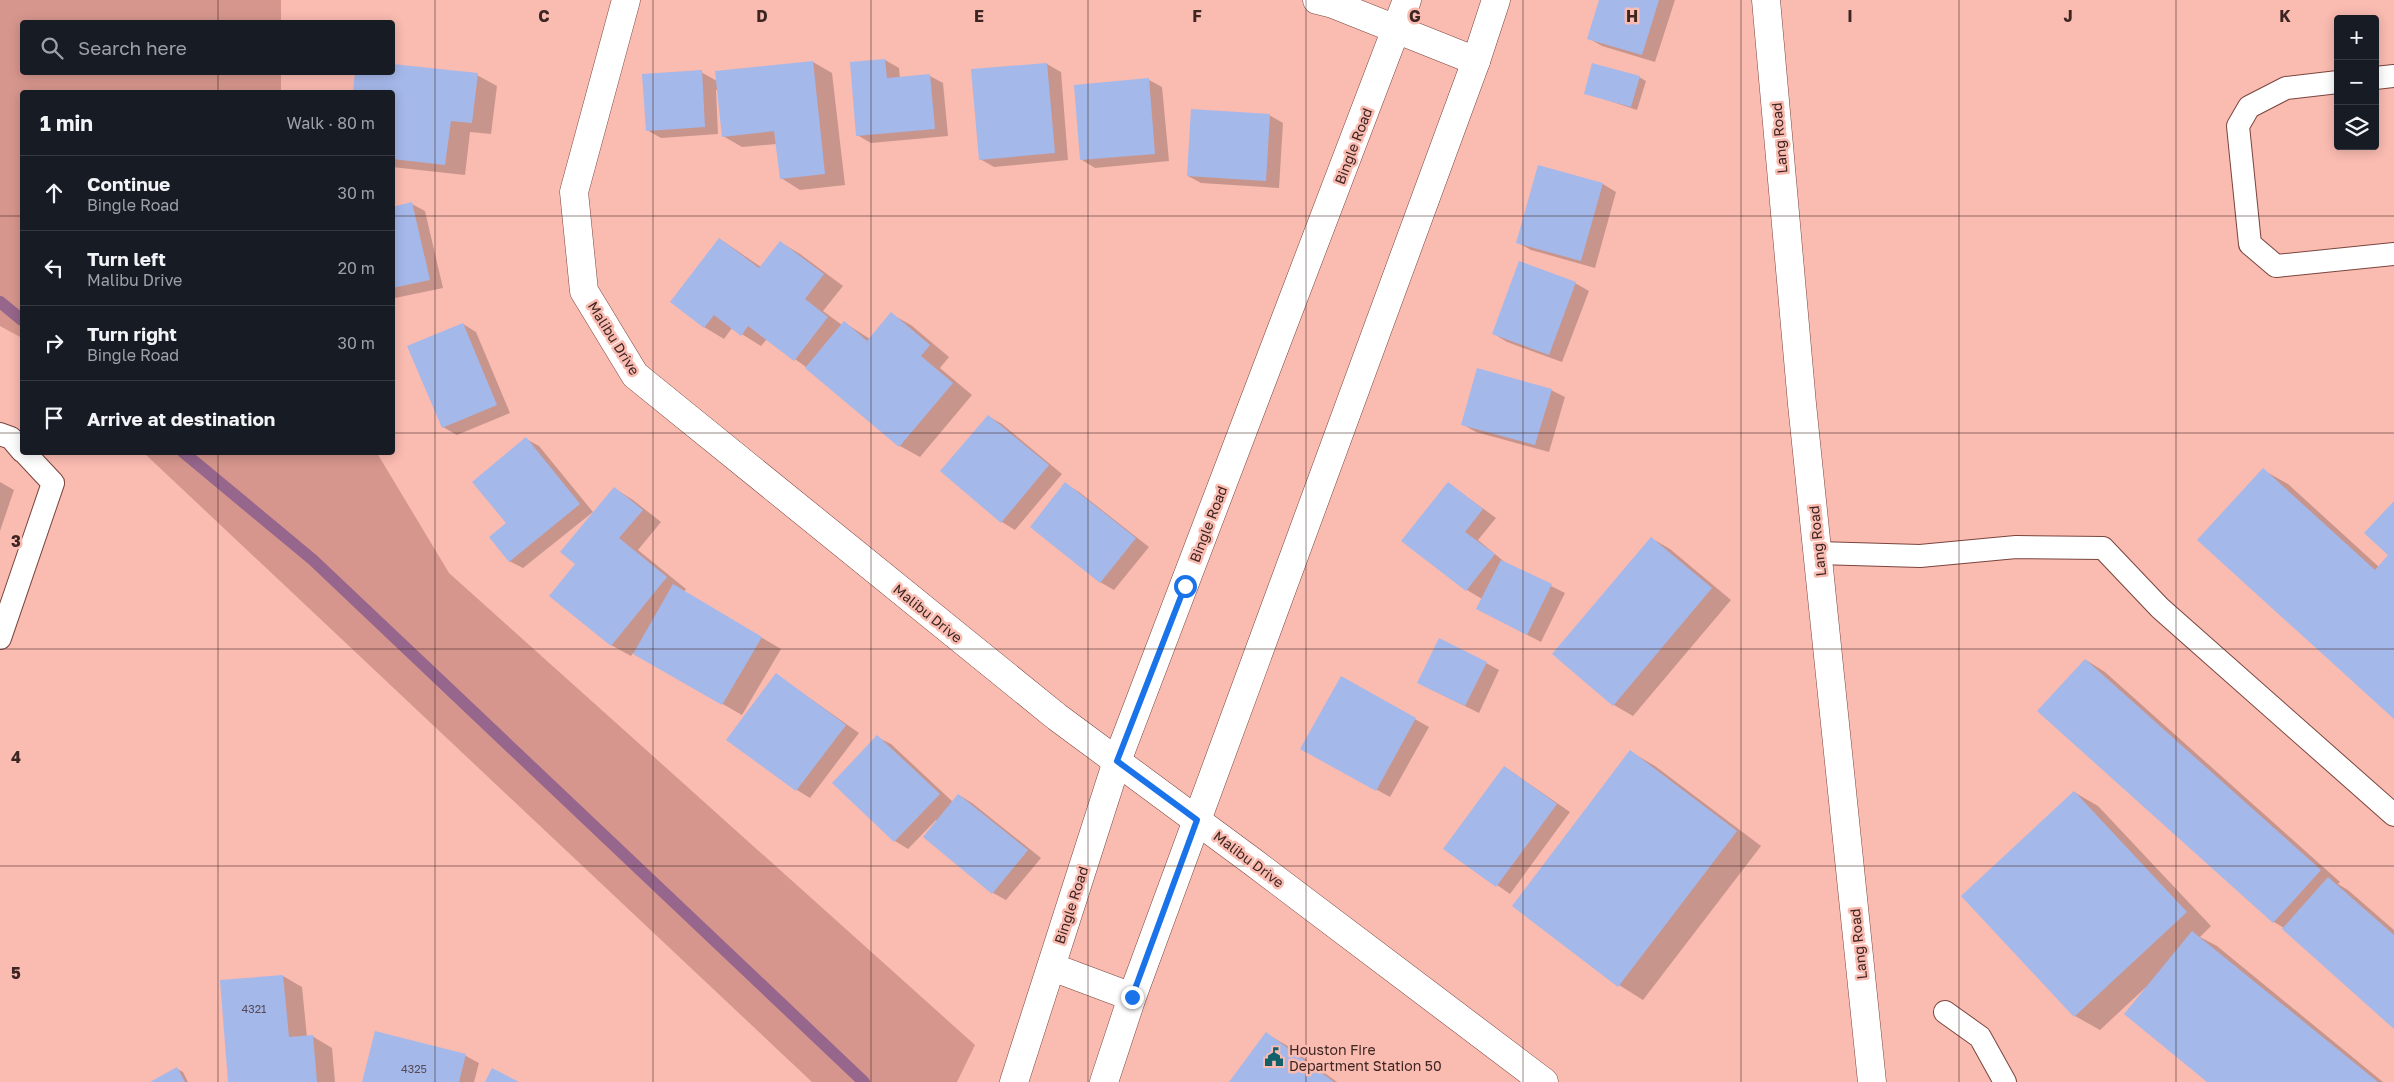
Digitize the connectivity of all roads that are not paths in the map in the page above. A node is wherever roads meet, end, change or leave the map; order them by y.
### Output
1 (626, 0) edge
2 (1317, 0) edge
3 (1407, 0) edge
4 (1496, 0) edge
5 (1766, 0) edge
6 (1397, 30) junction
7 (1476, 61) junction
8 (2394, 76) edge
9 (2379, 78) edge
10 (2334, 82) edge
11 (2394, 254) edge
12 (0, 434) edge
13 (20, 449) edge
14 (26, 455) edge
15 (1818, 554) junction
16 (0, 638) edge
17 (1117, 761) junction
18 (2394, 815) edge
19 (1197, 820) junction
20 (1052, 967) junction
21 (1132, 997) junction
22 (1945, 1012) dead end
23 (1014, 1082) edge
24 (1104, 1082) edge
25 (1544, 1082) edge
26 (1872, 1082) edge
27 (2005, 1082) edge

1 - 17 street, Malibu Drive
2 - 6 street
3 - 6 street, Bingle Road
4 - 7 street
5 - 15 street, Lang Road
6 - 7 street
6 - 17 street, Bingle Road
7 - 19 street
8 - 9 lane
10 - 11 lane
12 - 13 lane
14 - 16 lane
15 - 18 lane
15 - 26 street, Lang Road
17 - 19 street, Malibu Drive
17 - 20 street, Bingle Road
19 - 21 street
19 - 25 street, Malibu Drive
20 - 21 street
20 - 23 street, Bingle Road
21 - 24 street
22 - 27 lane

